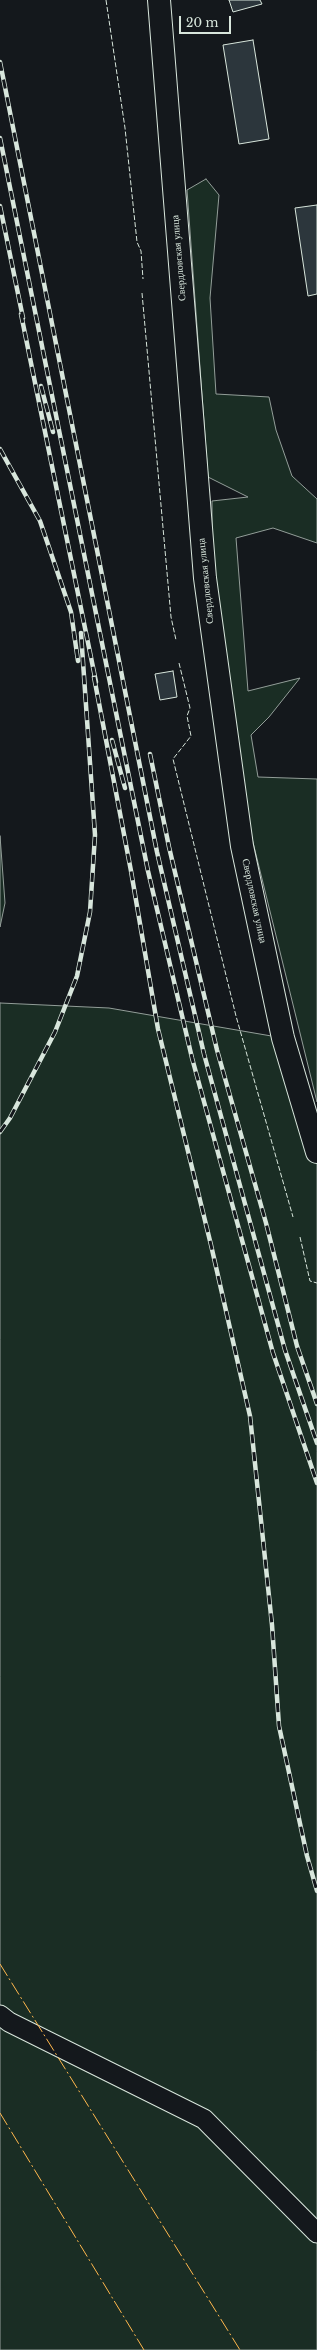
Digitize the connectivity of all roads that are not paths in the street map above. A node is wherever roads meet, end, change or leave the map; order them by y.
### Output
1 (159, 0) edge
2 (317, 1152) edge
3 (0, 2015) edge
4 (317, 2233) edge

1 - 2 main road, Свердловская улица
3 - 4 street

